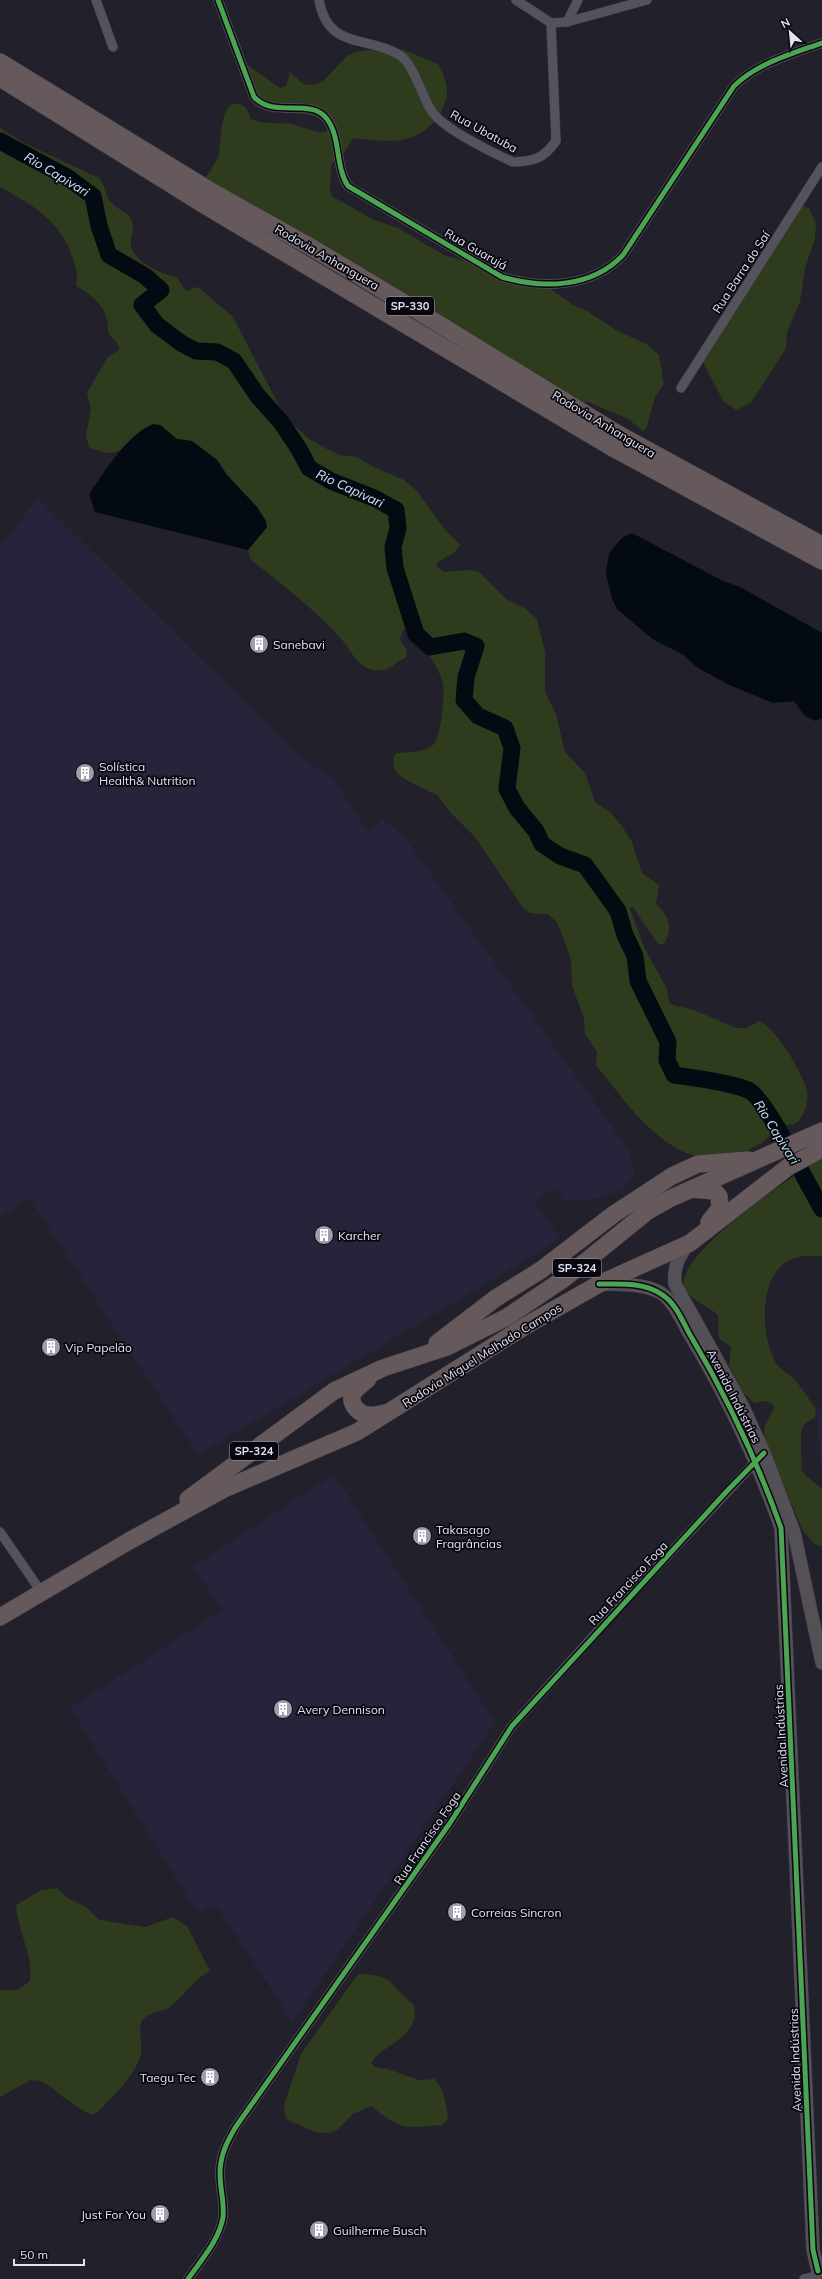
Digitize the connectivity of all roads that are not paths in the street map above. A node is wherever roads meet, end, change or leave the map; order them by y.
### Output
1 (96, 0) edge
2 (218, 0) edge
3 (320, 0) edge
4 (516, 0) edge
5 (578, 0) edge
6 (647, 0) edge
7 (567, 22) junction
8 (551, 23) junction
9 (822, 43) edge
10 (113, 47) dead end
11 (0, 62) edge
12 (0, 78) edge
13 (822, 168) edge
14 (681, 388) dead end
15 (822, 545) edge
16 (822, 561) edge
17 (820, 1141) edge
18 (760, 1158) junction
19 (689, 1189) junction
20 (690, 1243) junction
21 (599, 1284) junction
22 (418, 1358) junction
23 (382, 1368) junction
24 (388, 1412) junction
25 (760, 1457) junction
26 (0, 1532) edge
27 (129, 1541) junction
28 (42, 1593) junction
29 (26, 1602) junction
30 (0, 1609) edge
31 (0, 1617) edge
32 (822, 1663) edge
33 (815, 2274) edge
34 (188, 2279) edge

1 - 10 street
2 - 9 street, Rua Guarujá
3 - 8 street, Rua Ubatuba
4 - 8 street
5 - 7 street
6 - 7 street
7 - 8 street
11 - 15 highway, Rodovia Anhanguera / SP-330
12 - 16 highway, Rodovia Anhanguera / SP-330
13 - 14 street, Rua Barra do Saí
17 - 18 highway, Rodovia Miguel Melhado Campos / SP-324
17 - 20 highway, Rodovia Miguel Melhado Campos / SP-324
18 - 19 highway, Rodovia Miguel Melhado Campos / SP-324
18 - 22 highway
19 - 20 highway
19 - 22 highway, Rodovia Miguel Melhado Campos / SP-324
20 - 21 highway, Rodovia Miguel Melhado Campos / SP-324
20 - 25 street, Avenida Indústrias
21 - 24 highway, Rodovia Miguel Melhado Campos / SP-324
21 - 25 street, Avenida Indústrias
22 - 23 highway, Rodovia Miguel Melhado Campos / SP-324
23 - 24 highway
23 - 27 highway, Rodovia Miguel Melhado Campos / SP-324
24 - 27 highway, Rodovia Miguel Melhado Campos / SP-324
25 - 32 street, Avenida Indústrias
25 - 33 street, Avenida Indústrias
25 - 34 street, Rua Francisco Foga
26 - 28 street
27 - 28 highway, Rodovia Miguel Melhado Campos / SP-324
28 - 29 highway, Rodovia Miguel Melhado Campos / SP-324
29 - 30 highway
29 - 31 highway, Rodovia Miguel Melhado Campos / SP-324

